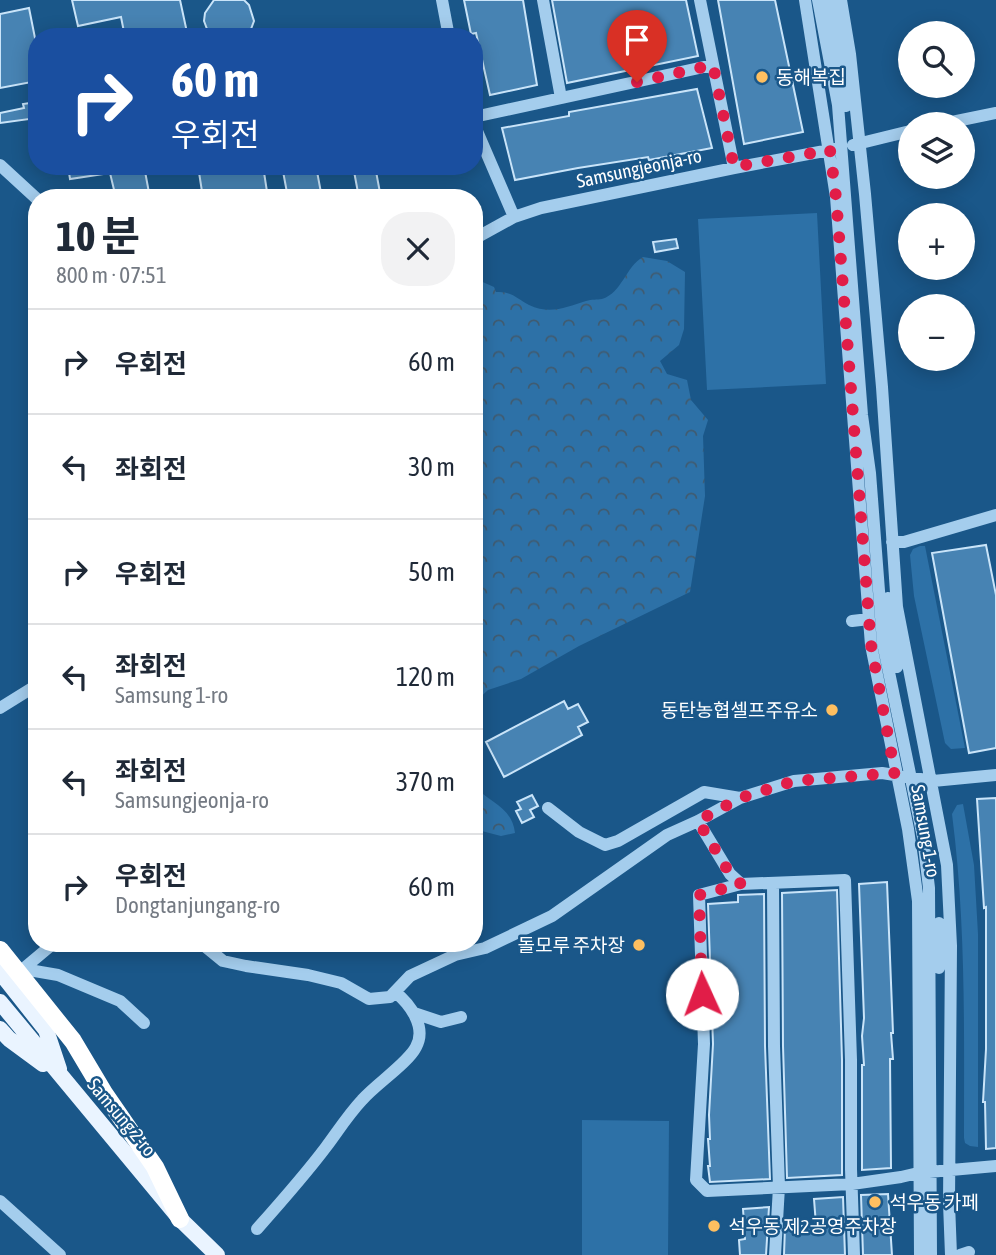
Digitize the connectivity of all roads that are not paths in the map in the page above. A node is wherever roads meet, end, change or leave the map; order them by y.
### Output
1 (442, 0) edge
2 (543, 0) edge
3 (700, 0) edge
4 (805, 0) edge
5 (818, 0) edge
6 (829, 0) edge
7 (841, 0) edge
8 (447, 28) edge
9 (713, 65) junction
10 (561, 98) junction
11 (996, 113) edge
12 (483, 115) edge
13 (975, 117) edge
14 (898, 134) edge
15 (483, 145) edge
16 (845, 147) junction
17 (0, 165) edge
18 (734, 167) junction
19 (28, 190) edge
20 (514, 217) junction
21 (483, 234) edge
22 (996, 515) edge
23 (892, 542) junction
24 (869, 619) junction
25 (852, 621) dead end
26 (28, 691) edge
27 (0, 708) edge
28 (895, 773) junction
29 (996, 775) edge
30 (915, 777) junction
31 (933, 781) junction
32 (740, 798) junction
33 (548, 808) dead end
34 (698, 821) junction
35 (773, 883) junction
36 (741, 884) junction
37 (483, 948) edge
38 (0, 950) edge
39 (43, 952) edge
40 (212, 952) edge
41 (468, 952) edge
42 (0, 972) edge
43 (395, 992) junction
44 (0, 1002) edge
45 (414, 1013) junction
46 (461, 1017) dead end
47 (145, 1023) dead end
48 (0, 1029) edge
49 (62, 1078) junction
50 (996, 1166) edge
51 (933, 1171) junction
52 (852, 1184) junction
53 (779, 1187) junction
54 (0, 1201) edge
55 (180, 1219) junction
56 (257, 1229) dead end
57 (60, 1255) edge
58 (217, 1255) edge
59 (775, 1255) edge
60 (854, 1255) edge
61 (920, 1255) edge
62 (931, 1255) edge
63 (939, 1255) edge
64 (951, 1255) edge

1 - 8 street
2 - 10 street
3 - 9 street
4 - 16 street, Samsung 1-ro
5 - 16 street
6 - 16 street
7 - 16 street, Samsung 1-ro
9 - 10 street
9 - 18 street
10 - 12 street
11 - 13 street
14 - 16 street, Samsungjeonja-ro
15 - 20 street
16 - 18 street, Samsungjeonja-ro
16 - 23 street, Samsung 1-ro
16 - 24 street, Samsung 1-ro
16 - 30 street
17 - 19 street
18 - 20 street, Samsungjeonja-ro
20 - 21 street, Samsungjeonja-ro
22 - 23 street
23 - 31 street, Samsung 1-ro
24 - 25 street
24 - 28 street, Samsung 1-ro
26 - 27 street
28 - 30 street
28 - 32 street
28 - 51 street, Samsung 1-ro
29 - 31 street
30 - 31 street
30 - 51 street
31 - 51 street, Samsung 1-ro
32 - 33 street
32 - 34 street
34 - 36 street
34 - 37 street
35 - 36 street
35 - 52 street
35 - 53 street
36 - 53 street
38 - 55 highway
39 - 47 street
40 - 43 street
41 - 43 street
42 - 49 main road
43 - 45 street
44 - 49 main road, Samsung 2-ro
45 - 46 street
45 - 56 street
48 - 49 main road
49 - 55 main road, Samsung 2-ro
50 - 51 street
51 - 52 street
51 - 61 street, Samsung 1-ro
51 - 62 street
51 - 63 street
51 - 64 street, Samsung 1-ro
52 - 53 street
52 - 60 street
53 - 59 street
54 - 57 street
55 - 58 main road, Samsung 2-ro

